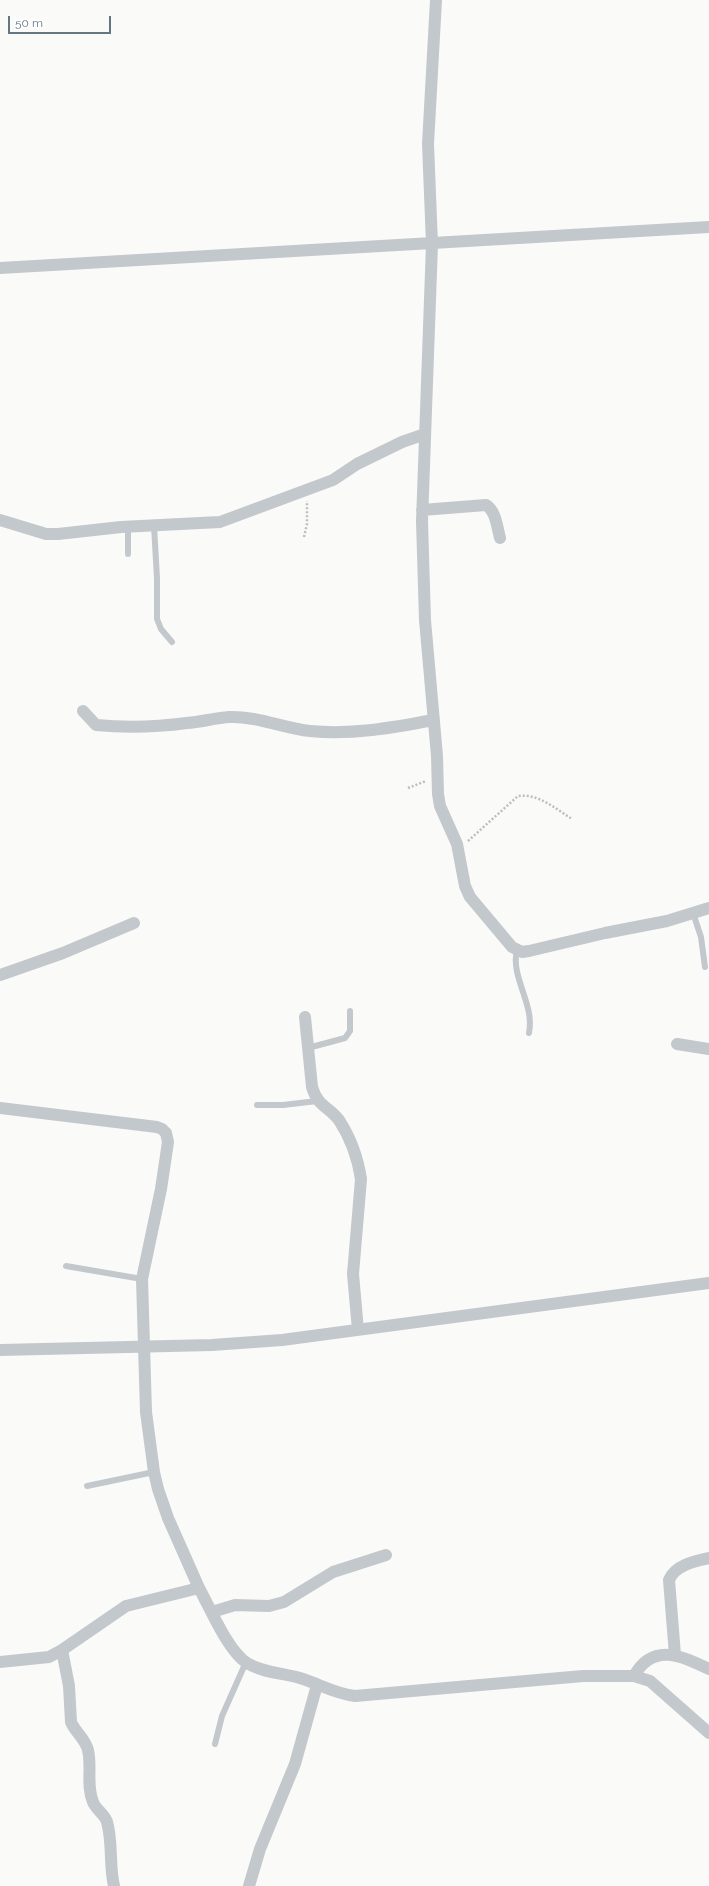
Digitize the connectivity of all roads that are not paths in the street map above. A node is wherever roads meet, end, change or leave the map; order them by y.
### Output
1 (436, 0) edge
2 (709, 227) edge
3 (432, 244) junction
4 (0, 268) edge
5 (425, 434) junction
6 (422, 510) junction
7 (0, 520) edge
8 (154, 526) junction
9 (128, 527) junction
10 (500, 538) dead end
11 (128, 554) dead end
12 (172, 642) dead end
13 (83, 711) dead end
14 (434, 720) junction
15 (709, 908) edge
16 (693, 914) junction
17 (134, 923) dead end
18 (517, 950) junction
19 (705, 968) dead end
20 (0, 975) edge
21 (350, 1011) dead end
22 (305, 1017) dead end
23 (529, 1033) dead end
24 (677, 1044) dead end
25 (308, 1048) junction
26 (709, 1049) edge
27 (317, 1101) junction
28 (257, 1105) dead end
29 (0, 1108) edge
30 (66, 1266) dead end
31 (142, 1278) junction
32 (709, 1283) edge
33 (358, 1330) junction
34 (144, 1345) junction
35 (0, 1350) edge
36 (154, 1472) junction
37 (87, 1486) dead end
38 (386, 1555) dead end
39 (709, 1558) edge
40 (198, 1588) junction
41 (212, 1612) junction
42 (62, 1650) junction
43 (675, 1655) junction
44 (0, 1662) edge
45 (246, 1662) junction
46 (709, 1670) edge
47 (634, 1676) junction
48 (317, 1685) junction
49 (709, 1733) edge
50 (215, 1744) dead end
51 (114, 1886) edge
52 (249, 1886) edge

1 - 3 street
2 - 3 street
3 - 4 street
3 - 5 street
5 - 6 street
5 - 8 street
6 - 10 street
6 - 14 street
7 - 9 street
8 - 9 street
8 - 12 lane
9 - 11 lane
13 - 14 street
14 - 18 street
15 - 16 street
16 - 18 street
16 - 19 lane
17 - 20 street
18 - 23 lane
21 - 25 lane
22 - 25 street
24 - 26 street
25 - 27 street
27 - 28 lane
27 - 33 street
29 - 31 street
30 - 31 lane
31 - 34 street
32 - 33 street
33 - 34 street
34 - 35 street
34 - 36 street
36 - 37 lane
36 - 40 street
38 - 41 street
39 - 43 street
40 - 41 street
40 - 42 street
41 - 45 street
42 - 44 street
42 - 51 street
43 - 46 street
43 - 47 street
45 - 48 street
45 - 50 lane
47 - 48 street
47 - 49 street
48 - 52 street

